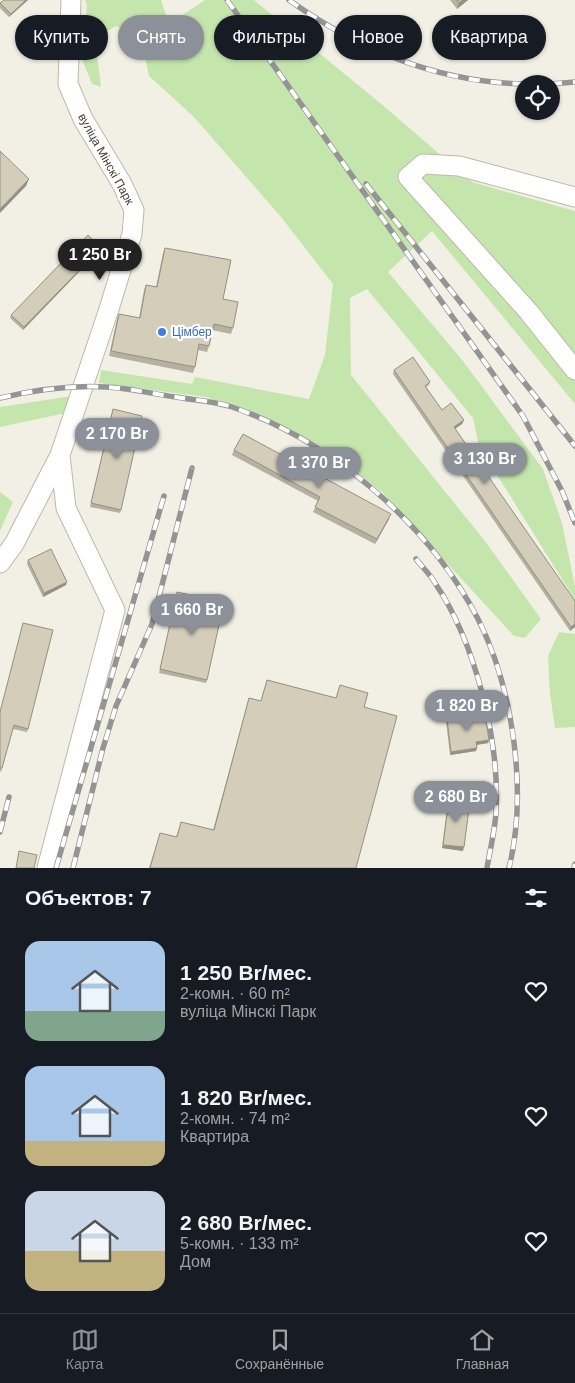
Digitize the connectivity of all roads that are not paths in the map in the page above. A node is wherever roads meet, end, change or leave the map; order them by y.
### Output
1 (71, 0) edge
2 (575, 198) edge
3 (575, 370) edge
4 (60, 455) junction
5 (0, 562) edge
6 (47, 868) edge

1 - 4 street, вуліца Мінскі Парк
2 - 3 street
4 - 5 street, вуліца Мінскі Парк
4 - 6 street

